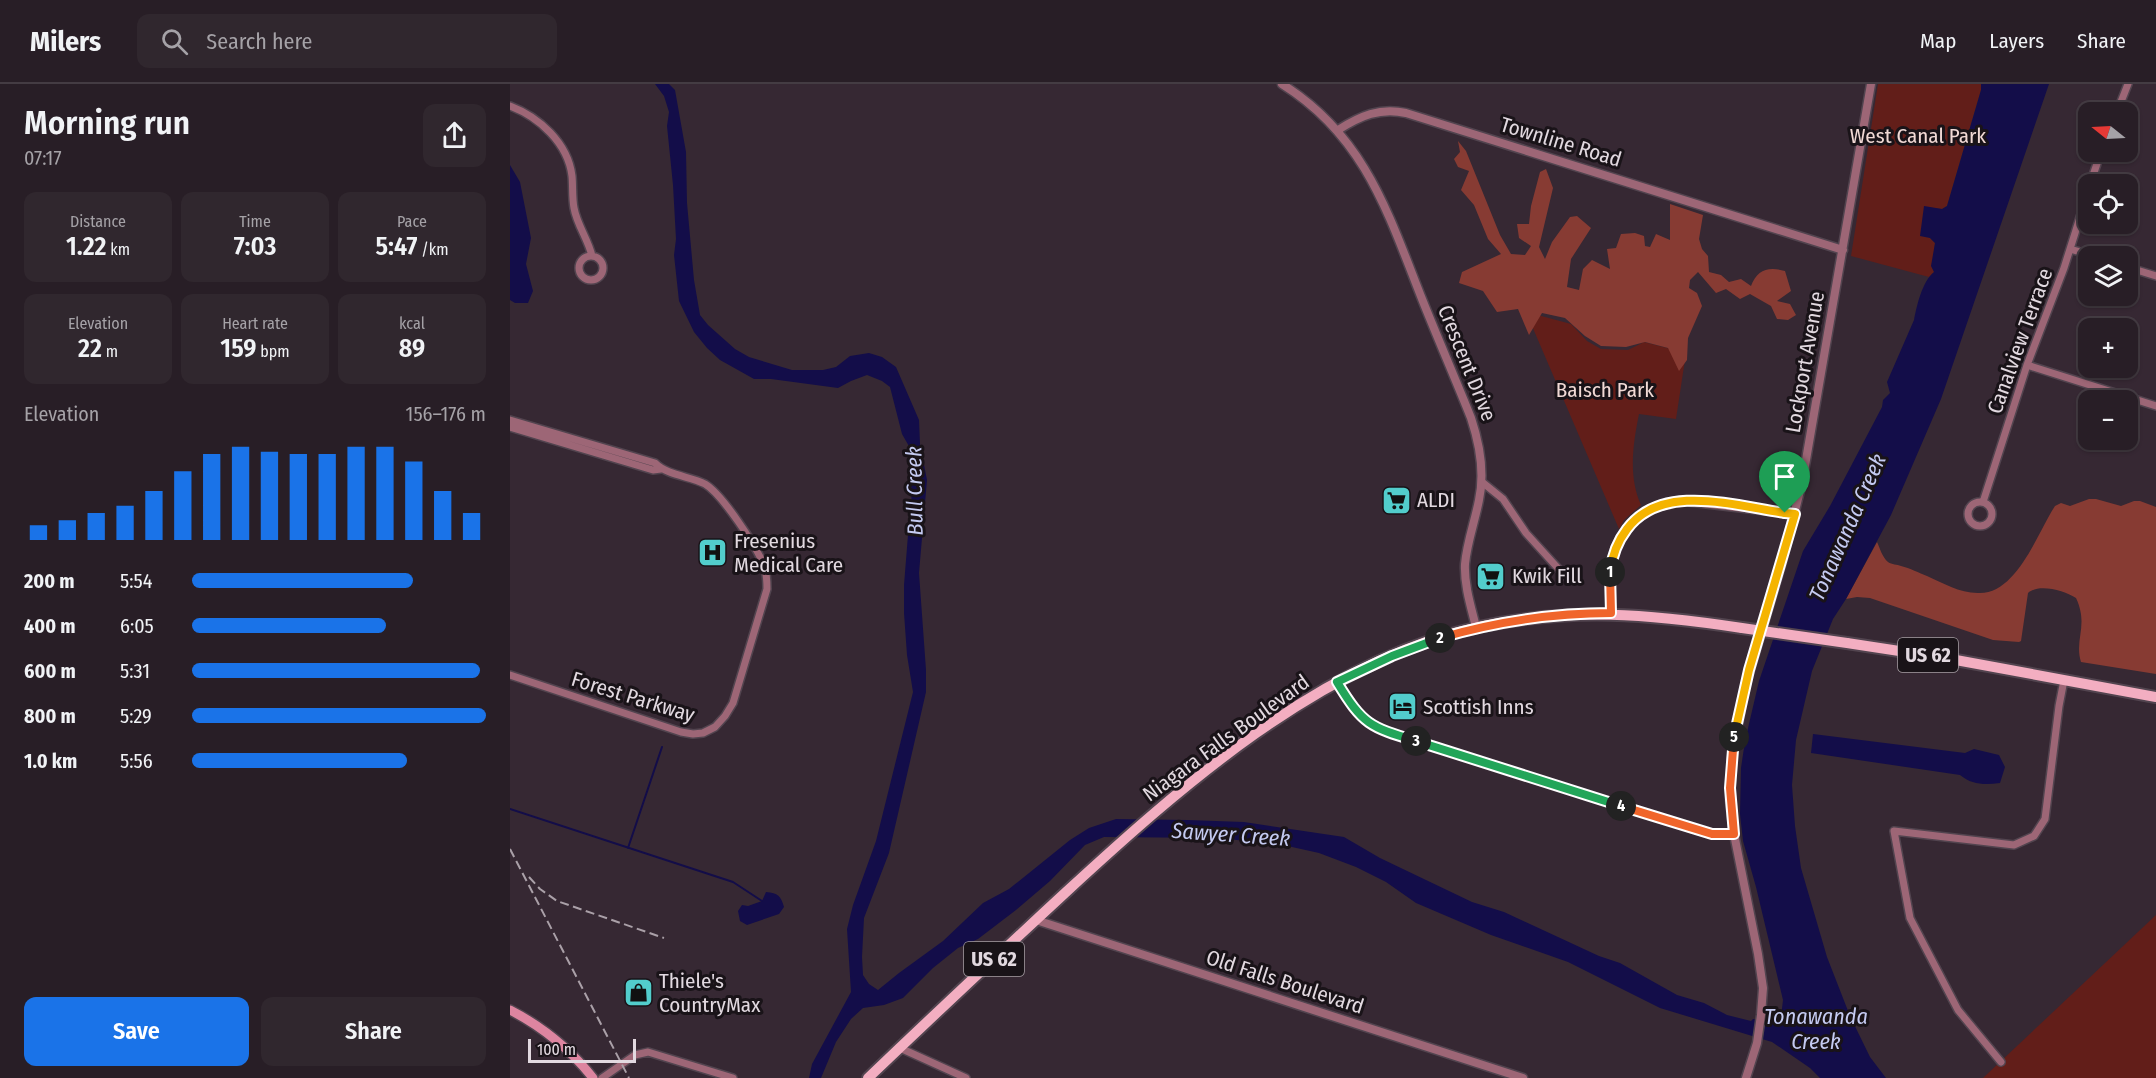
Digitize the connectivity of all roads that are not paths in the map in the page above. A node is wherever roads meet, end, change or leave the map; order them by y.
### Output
1 (1282, 84) edge
2 (1871, 84) edge
3 (2128, 84) edge
4 (2121, 102) edge
5 (510, 106) edge
6 (1338, 130) junction
7 (2078, 224) edge
8 (2070, 249) junction
9 (1843, 250) junction
10 (2078, 251) edge
11 (592, 256) dead end
12 (2138, 270) edge
13 (2156, 276) edge
14 (2026, 365) junction
15 (2156, 406) edge
16 (510, 420) edge
17 (510, 428) edge
18 (661, 469) junction
19 (1482, 482) junction
20 (1983, 502) dead end
21 (1795, 514) junction
22 (1566, 577) dead end
23 (1611, 613) junction
24 (1476, 627) junction
25 (510, 675) edge
26 (2064, 680) junction
27 (1337, 682) junction
28 (2156, 697) edge
29 (1734, 834) junction
30 (1036, 920) junction
31 (510, 1010) edge
32 (900, 1048) junction
33 (2001, 1062) dead end
34 (593, 1078) edge
35 (602, 1078) edge
36 (733, 1078) edge
37 (868, 1078) edge
38 (966, 1078) edge
39 (1524, 1078) edge
40 (1746, 1078) edge

1 - 6 street
2 - 9 street, Lockport Avenue
3 - 4 street
5 - 11 street
6 - 9 street, Townline Road
6 - 19 street, Crescent Drive
7 - 8 street, Canalview Terrace
8 - 10 street
8 - 14 street, Canalview Terrace
9 - 21 street, Lockport Avenue
12 - 13 street
14 - 15 street
14 - 20 street, Canalview Terrace
16 - 18 street, Forest Parkway
17 - 18 street, Forest Parkway
18 - 25 street, Forest Parkway
19 - 22 street
19 - 24 street, Crescent Drive
21 - 23 street
21 - 29 street, Lockport Avenue
23 - 24 main road, Niagara Falls Boulevard / US 62
23 - 26 main road, Niagara Falls Boulevard / US 62, bridge
24 - 27 main road, Niagara Falls Boulevard / US 62
26 - 28 main road, Niagara Falls Boulevard / US 62
26 - 33 street
27 - 29 street
27 - 30 main road, Niagara Falls Boulevard / US 62
29 - 40 street, Lockport Avenue
30 - 32 main road, Niagara Falls Boulevard / US 62
30 - 39 street, Old Falls Boulevard
31 - 34 main road
32 - 37 main road, Niagara Falls Boulevard / US 62
32 - 38 street
35 - 36 street

